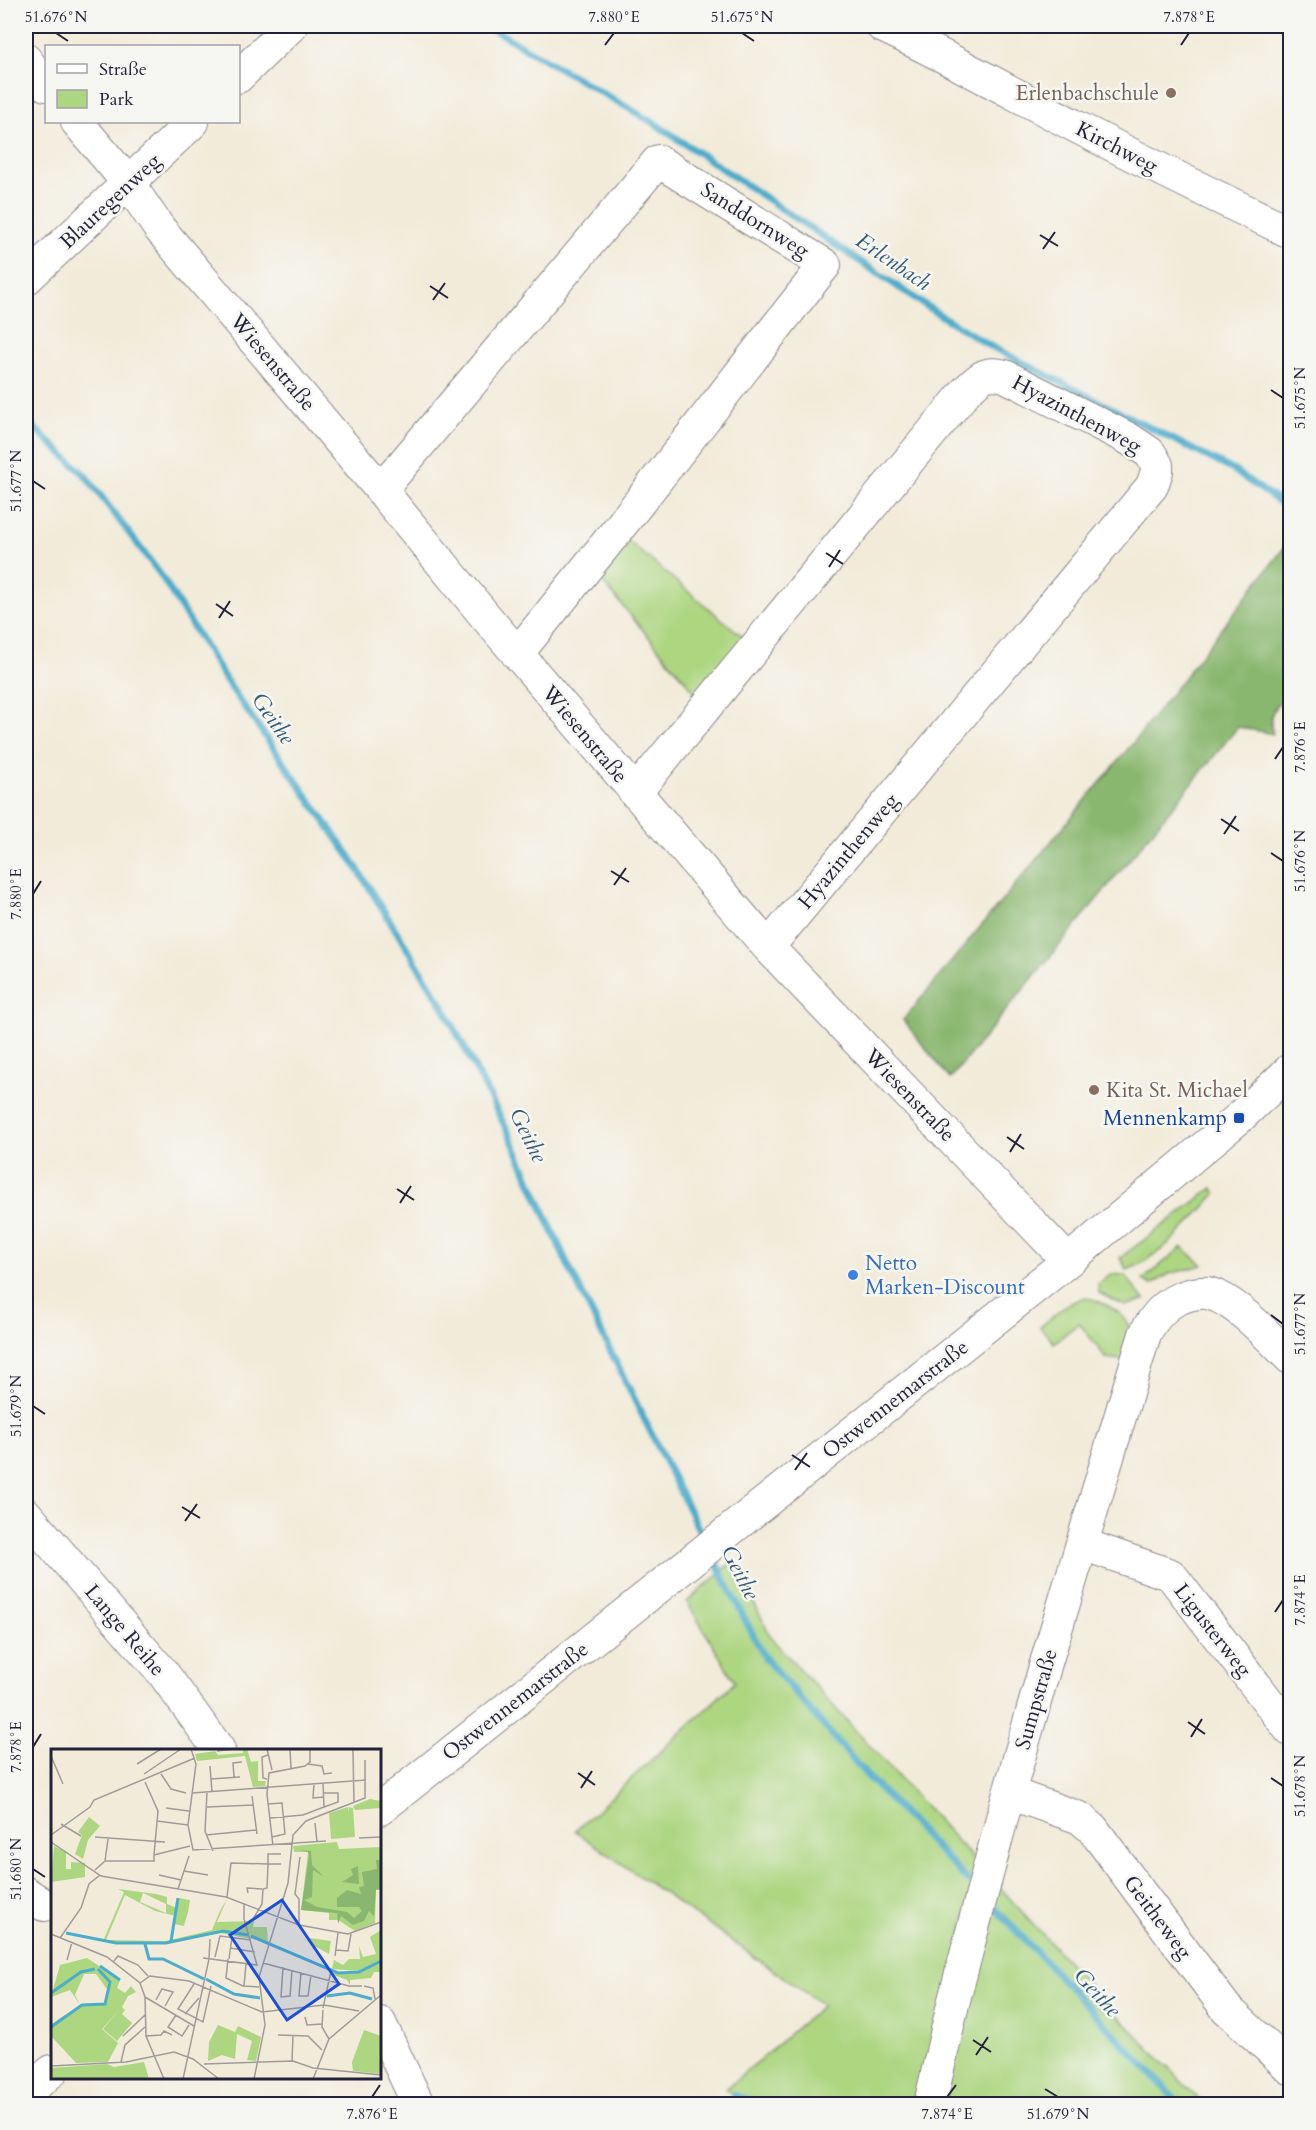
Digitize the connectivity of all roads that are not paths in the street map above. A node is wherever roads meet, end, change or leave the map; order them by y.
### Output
1 (291, 26) edge
2 (882, 26) edge
3 (26, 60) edge
4 (240, 75) edge
5 (45, 84) edge
6 (78, 123) edge
7 (192, 123) edge
8 (129, 183) junction
9 (1290, 232) edge
10 (26, 279) edge
11 (381, 490) junction
12 (517, 654) junction
13 (635, 793) junction
14 (768, 947) junction
15 (1290, 1070) edge
16 (1068, 1261) junction
17 (1290, 1358) edge
18 (26, 1514) edge
19 (1082, 1544) junction
20 (1290, 1730) edge
21 (218, 1749) edge
22 (1009, 1793) junction
23 (381, 1808) edge
24 (381, 2025) edge
25 (1290, 2068) edge
26 (51, 2072) edge
27 (26, 2092) edge
28 (418, 2104) edge
29 (930, 2104) edge

1 - 4 street
2 - 9 street, Kirchweg
3 - 5 street
6 - 8 street, Wiesenstraße
7 - 8 street, Blauregenweg
8 - 10 street, Blauregenweg
8 - 11 street, Wiesenstraße
11 - 12 street, Wiesenstraße
11 - 12 street, Sanddornweg
12 - 13 street, Wiesenstraße
13 - 14 street, Wiesenstraße
13 - 14 street, Hyazinthenweg
14 - 16 street, Wiesenstraße
15 - 16 street, Ostwennemarstraße
16 - 23 street, Ostwennemarstraße
17 - 19 street, Sumpstraße
18 - 21 street, Lange Reihe
19 - 20 street, Ligusterweg
19 - 22 street, Sumpstraße
22 - 25 street, Geitheweg
22 - 29 street, Sumpstraße
24 - 28 street
26 - 27 street

